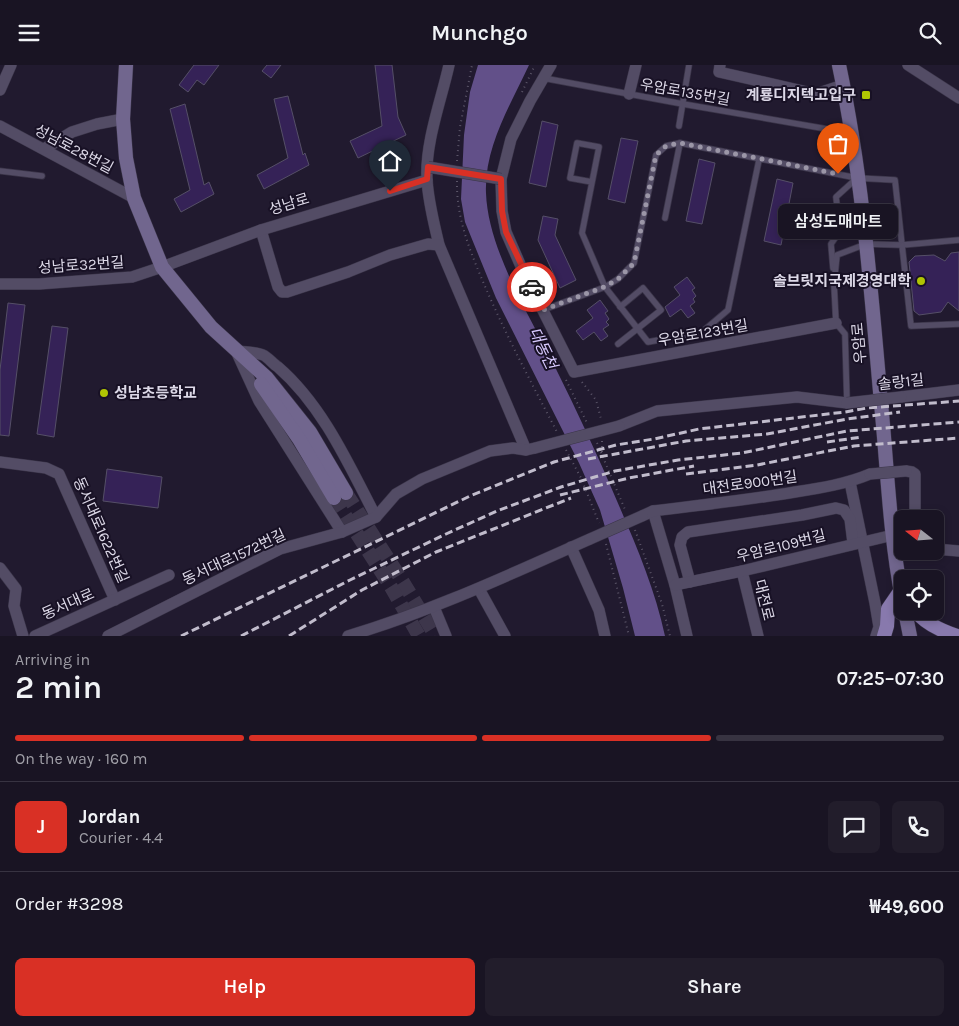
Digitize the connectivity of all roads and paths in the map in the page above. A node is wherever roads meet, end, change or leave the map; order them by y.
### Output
1 (11, 65) edge
2 (126, 65) edge
3 (449, 65) edge
4 (472, 65) edge
5 (551, 65) edge
6 (636, 65) edge
7 (689, 65) edge
8 (720, 65) edge
9 (839, 65) edge
10 (908, 65) edge
11 (543, 78) junction
12 (843, 85) junction
13 (0, 90) edge
14 (629, 94) junction
15 (959, 98) edge
16 (683, 104) junction
17 (124, 119) junction
18 (0, 126) edge
19 (679, 126) dead end
20 (852, 133) junction
21 (680, 143) junction
22 (44, 149) junction
23 (759, 159) junction
24 (457, 164) dead end
25 (428, 167) junction
26 (0, 171) edge
27 (42, 176) dead end
28 (857, 178) junction
29 (427, 179) junction
30 (457, 179) dead end
31 (501, 179) junction
32 (592, 182) junction
33 (134, 198) junction
34 (665, 218) dead end
35 (261, 230) junction
36 (959, 240) edge
37 (866, 244) junction
38 (439, 245) junction
39 (902, 245) junction
40 (162, 267) junction
41 (0, 283) edge
42 (834, 284) junction
43 (604, 287) junction
44 (620, 307) junction
45 (543, 310) junction
46 (836, 323) junction
47 (959, 324) edge
48 (638, 329) junction
49 (618, 344) dead end
50 (236, 351) junction
51 (574, 371) junction
52 (959, 390) edge
53 (847, 403) junction
54 (602, 425) dead end
55 (557, 434) dead end
56 (602, 435) dead end
57 (565, 448) dead end
58 (530, 449) junction
59 (602, 454) dead end
60 (0, 462) edge
61 (850, 482) junction
62 (340, 496) tunnel mouth
63 (915, 510) edge
64 (647, 513) junction
65 (376, 517) junction
66 (600, 524) dead end
67 (342, 532) junction
68 (893, 535) joint
69 (605, 541) dead end
70 (858, 542) junction
71 (571, 547) junction
72 (944, 550) edge
73 (959, 551) edge
74 (0, 568) edge
75 (742, 571) junction
76 (169, 575) dead end
77 (690, 582) junction
78 (675, 585) junction
79 (479, 589) junction
80 (115, 600) junction
81 (894, 602) edge
82 (434, 607) junction
83 (907, 620) edge
84 (925, 620) edge
85 (444, 635) edge
86 (23, 636) edge
87 (35, 636) edge
88 (108, 636) edge
89 (348, 636) edge
90 (505, 636) edge
91 (605, 636) edge
92 (629, 636) edge
93 (687, 636) edge
94 (758, 636) edge
95 (876, 636) edge
96 (884, 636) edge
97 (910, 636) edge
98 (957, 636) edge

1 - 13 street
2 - 17 main road
3 - 25 street
4 - 24 path
5 - 11 street
6 - 14 street
7 - 16 lane
8 - 12 street
9 - 12 main road, 우암로
10 - 15 street
11 - 14 lane, 우암로135번길
11 - 31 street
12 - 20 main road, 우암로
14 - 16 lane, 우암로135번길
16 - 19 lane
16 - 20 lane, 우암로135번길
17 - 22 street
17 - 33 main road
18 - 22 street, 성남로28번길
20 - 28 main road, 우암로
21 - 23 lane
21 - 34 lane
21 - 43 lane
22 - 33 street, 성남로28번길
23 - 28 lane
23 - 48 lane
25 - 29 street
25 - 31 street, bridge
26 - 27 lane
28 - 37 main road, 우암로
28 - 39 lane
28 - 42 lane
29 - 35 street, 성남로
29 - 38 street
30 - 55 path
31 - 45 street
32 - 32 lane
32 - 43 lane
33 - 40 main road
35 - 38 street
35 - 40 street, 성남로
36 - 39 lane
37 - 39 lane
37 - 42 lane
37 - 68 main road, 우암로
38 - 58 street
39 - 47 lane
40 - 41 street, 성남로32번길
40 - 50 main road
42 - 46 lane
43 - 44 lane
43 - 45 lane
44 - 48 lane
44 - 48 lane
45 - 51 street
46 - 51 street, 우암로123번길
46 - 53 lane
48 - 49 lane
50 - 62 main road
50 - 65 street
50 - 67 street
51 - 54 path
52 - 53 street, 솔랑1길, bridge
53 - 58 street, 솔랑1길, bridge
56 - 59 path
57 - 66 path
58 - 65 street, 솔랑1길
60 - 80 street, 동서대로1622번길
61 - 63 street, 대전로900번길, bridge
61 - 64 street, 대전로900번길
61 - 70 street
64 - 71 street, 대전로900번길, bridge
64 - 78 street
65 - 67 street, 동서대로1572번길
67 - 88 street, 동서대로1572번길
68 - 70 street, 우암로109번길
69 - 92 path
70 - 75 street, 우암로109번길
70 - 77 street
70 - 95 street
71 - 79 street, 대전로900번길
71 - 91 street
72 - 73 street
74 - 86 street
75 - 77 street, 우암로109번길
75 - 94 street, 대전로
76 - 80 street, 동서대로
77 - 78 street, 우암로109번길
78 - 93 street
79 - 82 street, 대전로900번길
79 - 90 street
80 - 87 street, 동서대로
81 - 96 main road
82 - 85 street
82 - 89 street, 대전로900번길
83 - 97 main road
84 - 98 main road

